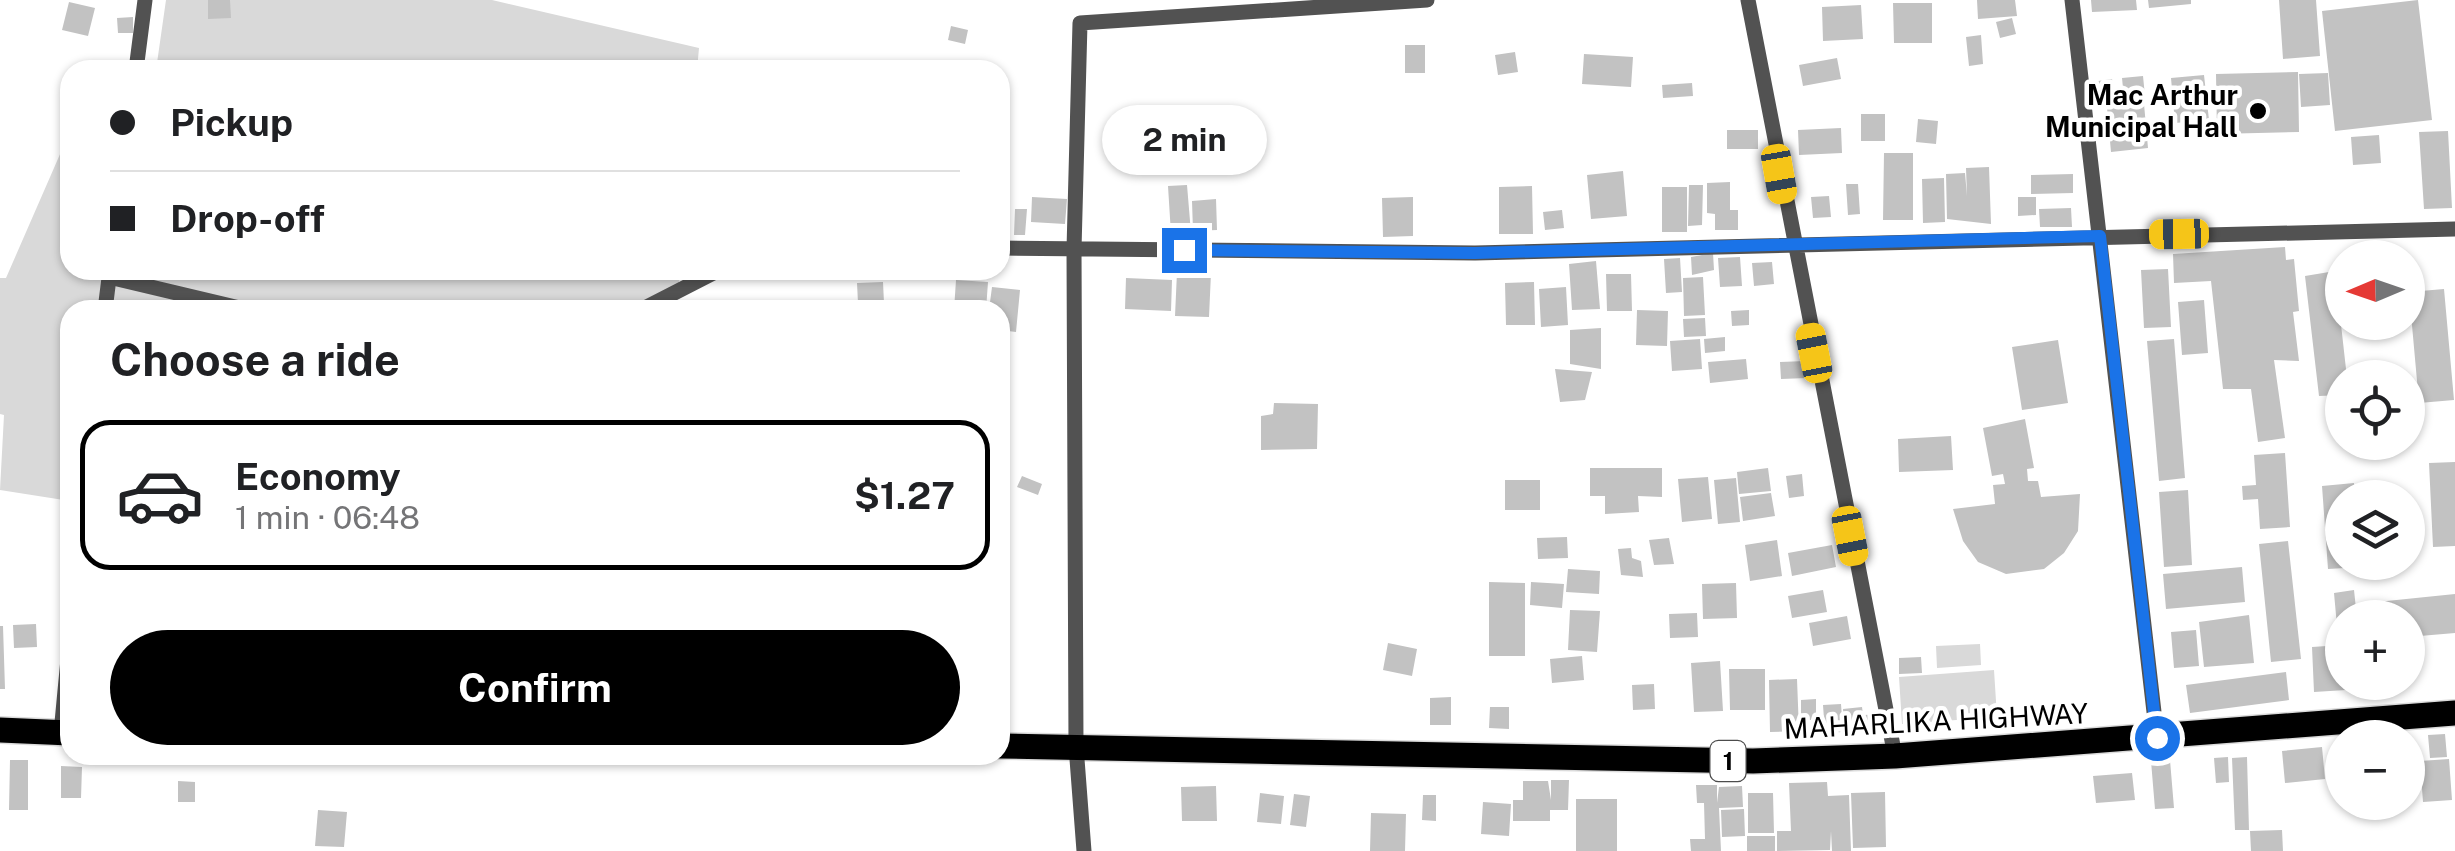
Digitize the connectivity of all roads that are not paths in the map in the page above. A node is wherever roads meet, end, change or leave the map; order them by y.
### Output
1 (145, 0) edge
2 (1426, 0) edge
3 (1748, 0) edge
4 (2072, 0) edge
5 (137, 60) edge
6 (2455, 229) edge
7 (2100, 236) junction
8 (1792, 244) junction
9 (1010, 248) edge
10 (1074, 249) junction
11 (135, 280) edge
12 (700, 280) edge
13 (210, 300) edge
14 (661, 300) edge
15 (2455, 714) edge
16 (0, 730) edge
17 (60, 733) edge
18 (2157, 738) junction
19 (1010, 746) edge
20 (1076, 746) junction
21 (1894, 756) junction
22 (1084, 851) edge

1 - 5 street
2 - 10 street
3 - 8 street
4 - 7 street
6 - 7 street
7 - 8 street
7 - 18 street
8 - 10 street
8 - 21 street
9 - 10 street
10 - 20 street
11 - 13 street
12 - 14 street
15 - 18 highway, MAHARLIKA HIGHWAY / 1
16 - 17 highway
18 - 21 highway, MAHARLIKA HIGHWAY / 1
19 - 20 highway, MAHARLIKA HIGHWAY / 1
20 - 21 highway, MAHARLIKA HIGHWAY / 1
20 - 22 street

